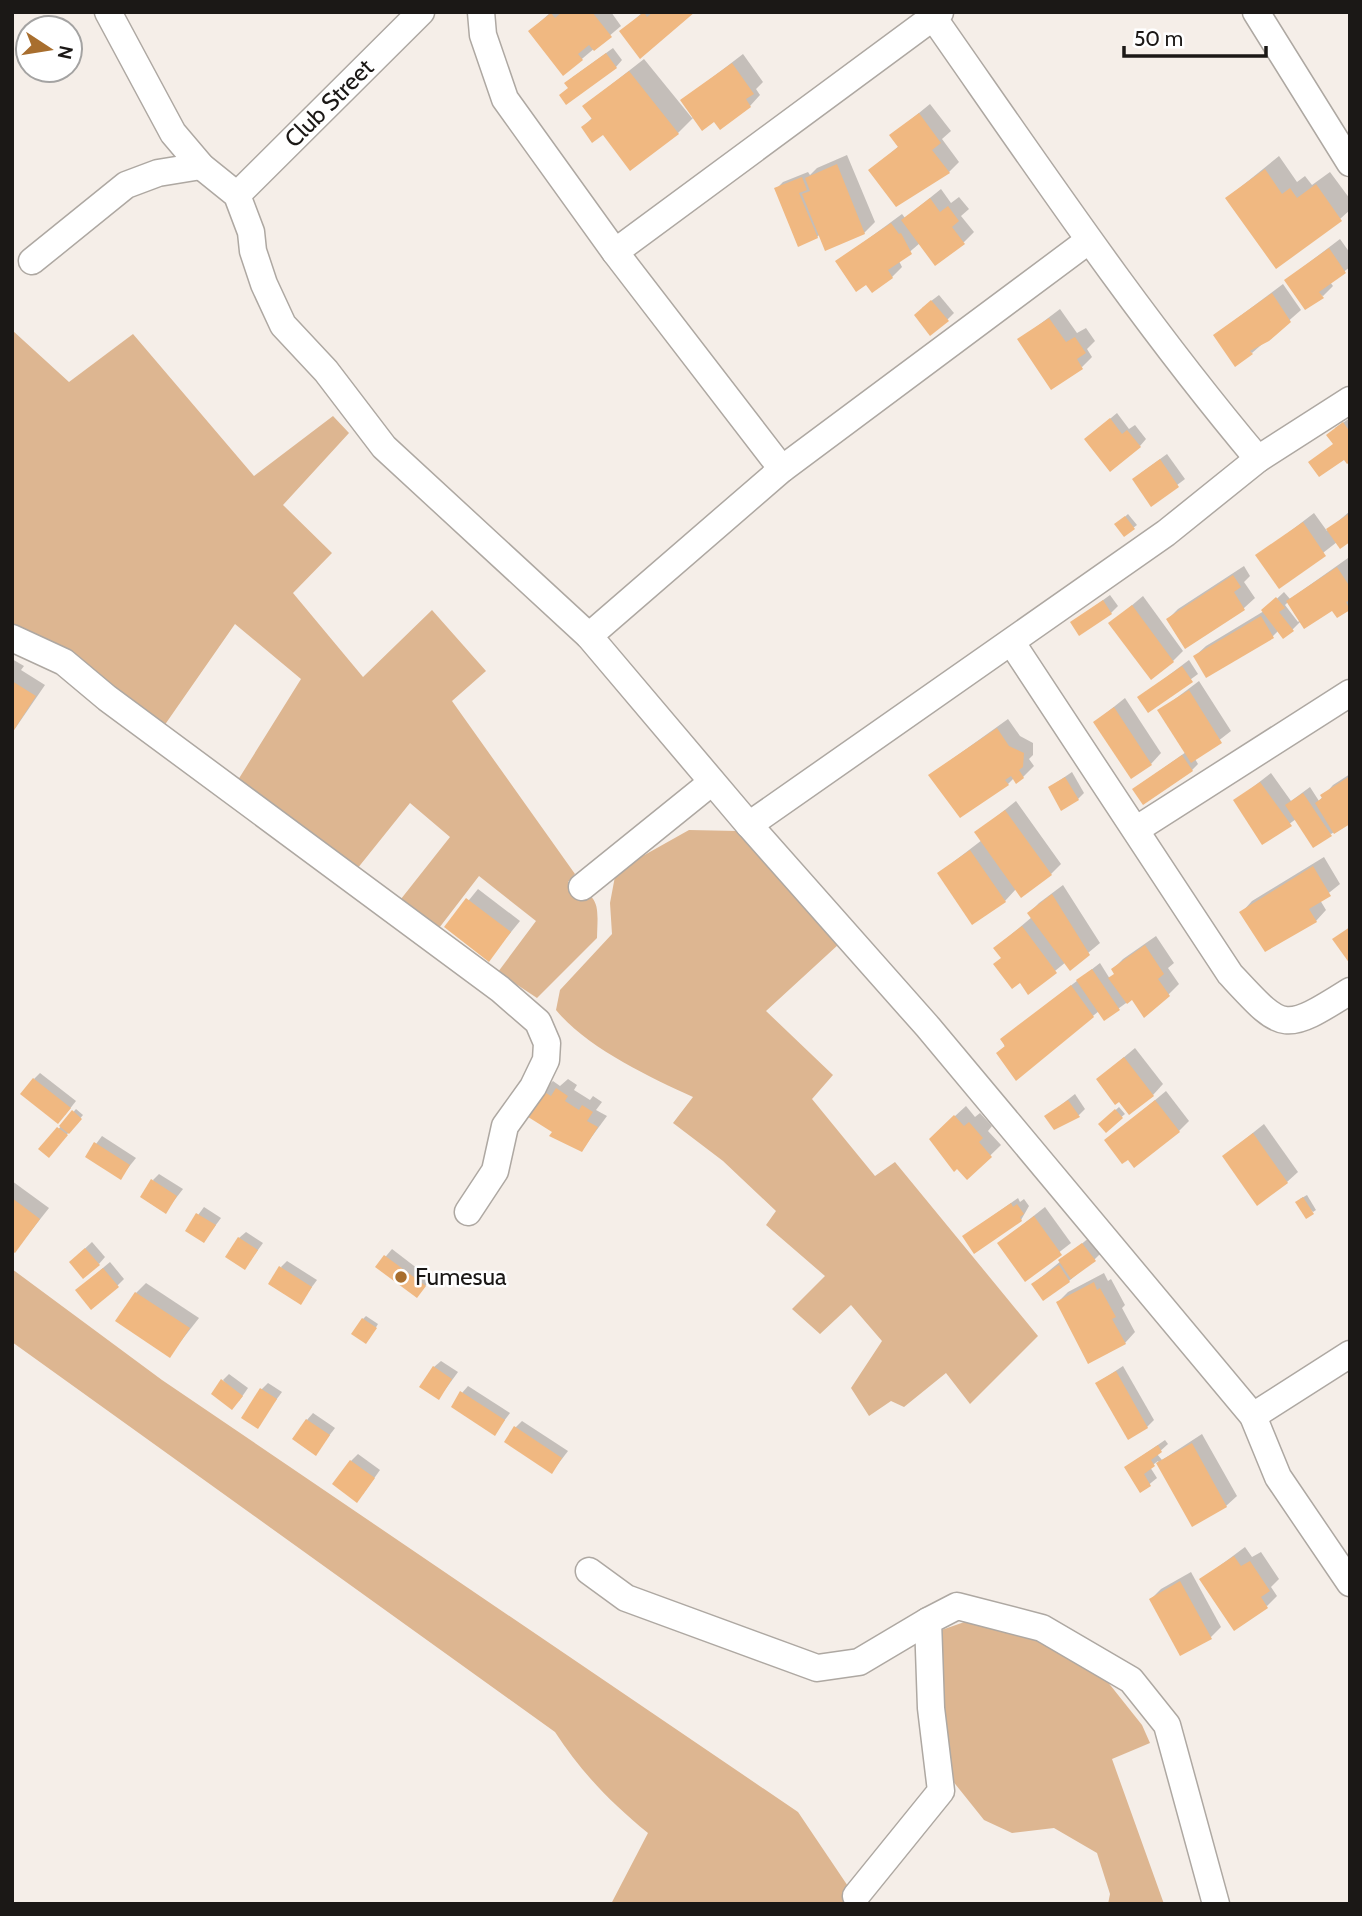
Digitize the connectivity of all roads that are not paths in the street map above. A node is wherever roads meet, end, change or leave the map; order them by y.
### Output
1 (108, 12) edge
2 (421, 12) edge
3 (481, 12) edge
4 (1256, 12) edge
5 (937, 15) edge
6 (1350, 163) edge
7 (201, 166) junction
8 (237, 195) junction
9 (1088, 241) junction
10 (615, 252) junction
11 (32, 261) dead end
12 (1350, 400) edge
13 (1258, 459) junction
14 (782, 470) junction
15 (589, 636) junction
16 (12, 638) edge
17 (1012, 643) junction
18 (1350, 693) edge
19 (712, 782) junction
20 (749, 825) junction
21 (1137, 829) junction
22 (582, 887) dead end
23 (1350, 991) edge
24 (468, 1212) dead end
25 (1350, 1354) edge
26 (1254, 1416) junction
27 (589, 1571) dead end
28 (1350, 1583) edge
29 (928, 1621) junction
30 (856, 1896) dead end
31 (1216, 1904) edge

1 - 7 street
2 - 8 street, Club Street
3 - 10 street
4 - 6 street
5 - 9 street
5 - 10 street
7 - 8 street
7 - 11 street
8 - 15 street
9 - 13 street
9 - 14 street
10 - 14 street
12 - 13 street
13 - 17 street
14 - 15 street
15 - 19 street
16 - 24 street
17 - 20 street
17 - 21 street
18 - 21 street
19 - 20 street
19 - 22 street
20 - 26 street
21 - 23 street
25 - 26 street
26 - 28 street
27 - 29 street
29 - 30 street
29 - 31 street

